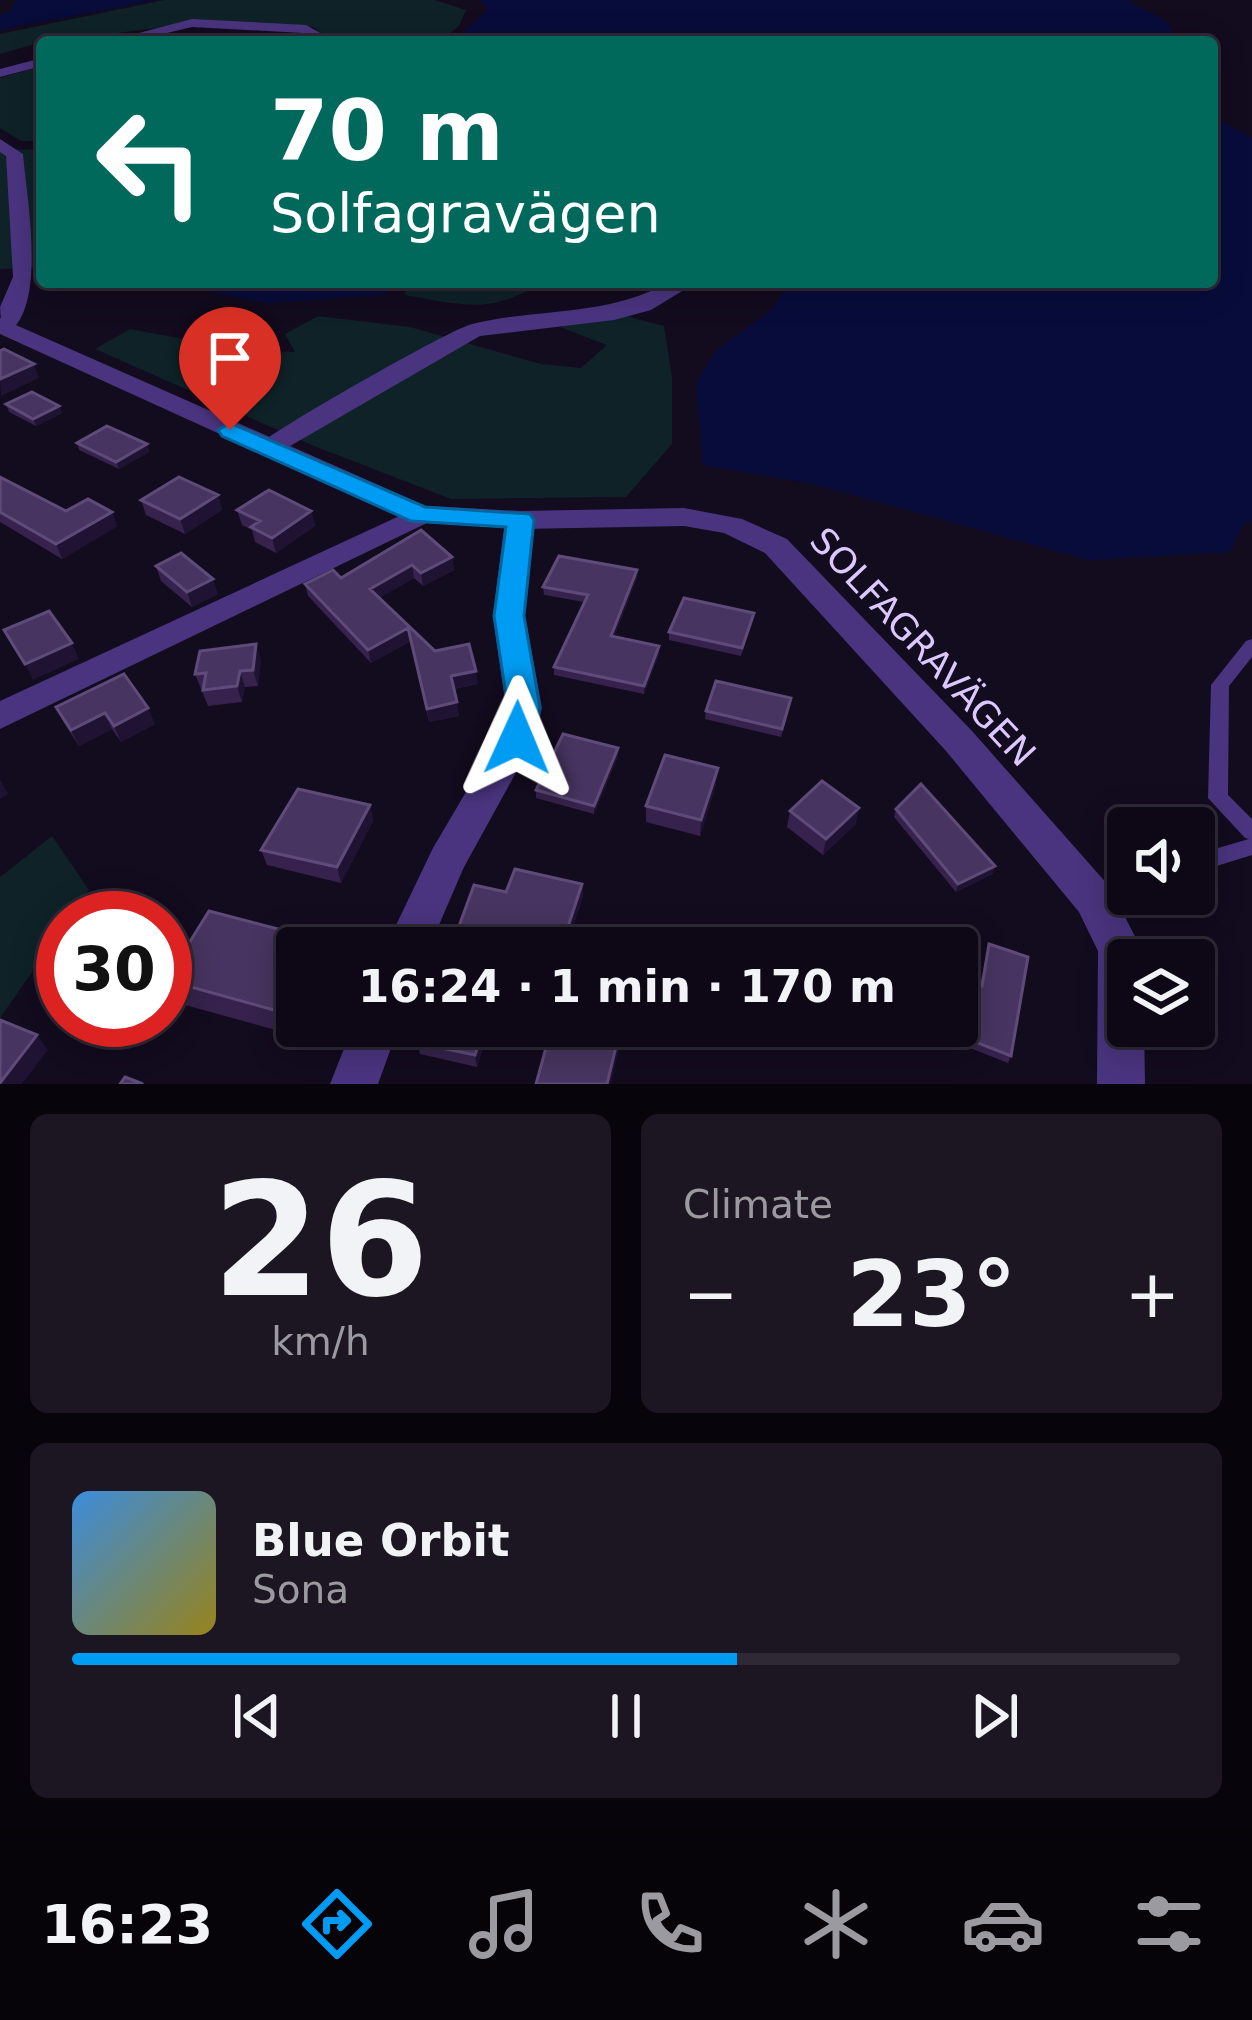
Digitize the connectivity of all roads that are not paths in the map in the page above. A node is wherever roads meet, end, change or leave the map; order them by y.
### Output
1 (136, 36) edge
2 (316, 36) edge
3 (36, 64) edge
4 (0, 74) edge
5 (0, 143) edge
6 (675, 288) edge
7 (1, 327) edge
8 (269, 447) junction
9 (421, 515) junction
10 (520, 520) junction
11 (1252, 645) edge
12 (0, 716) edge
13 (1252, 832) edge
14 (1252, 847) edge
15 (1215, 858) edge
16 (1107, 892) edge
17 (1094, 899) junction
18 (416, 927) edge
19 (368, 1047) edge
20 (354, 1084) edge
21 (1121, 1084) edge

1 - 2 street
3 - 4 street
5 - 7 street
6 - 8 street
7 - 8 street, SOLFAGRAVÄGEN
8 - 9 street, SOLFAGRAVÄGEN
9 - 10 street, SOLFAGRAVÄGEN
9 - 12 street
10 - 17 street, SOLFAGRAVÄGEN
10 - 18 street
11 - 13 lane
14 - 15 lane
16 - 17 lane
17 - 21 street, SOLFAGRAVÄGEN
19 - 20 street

